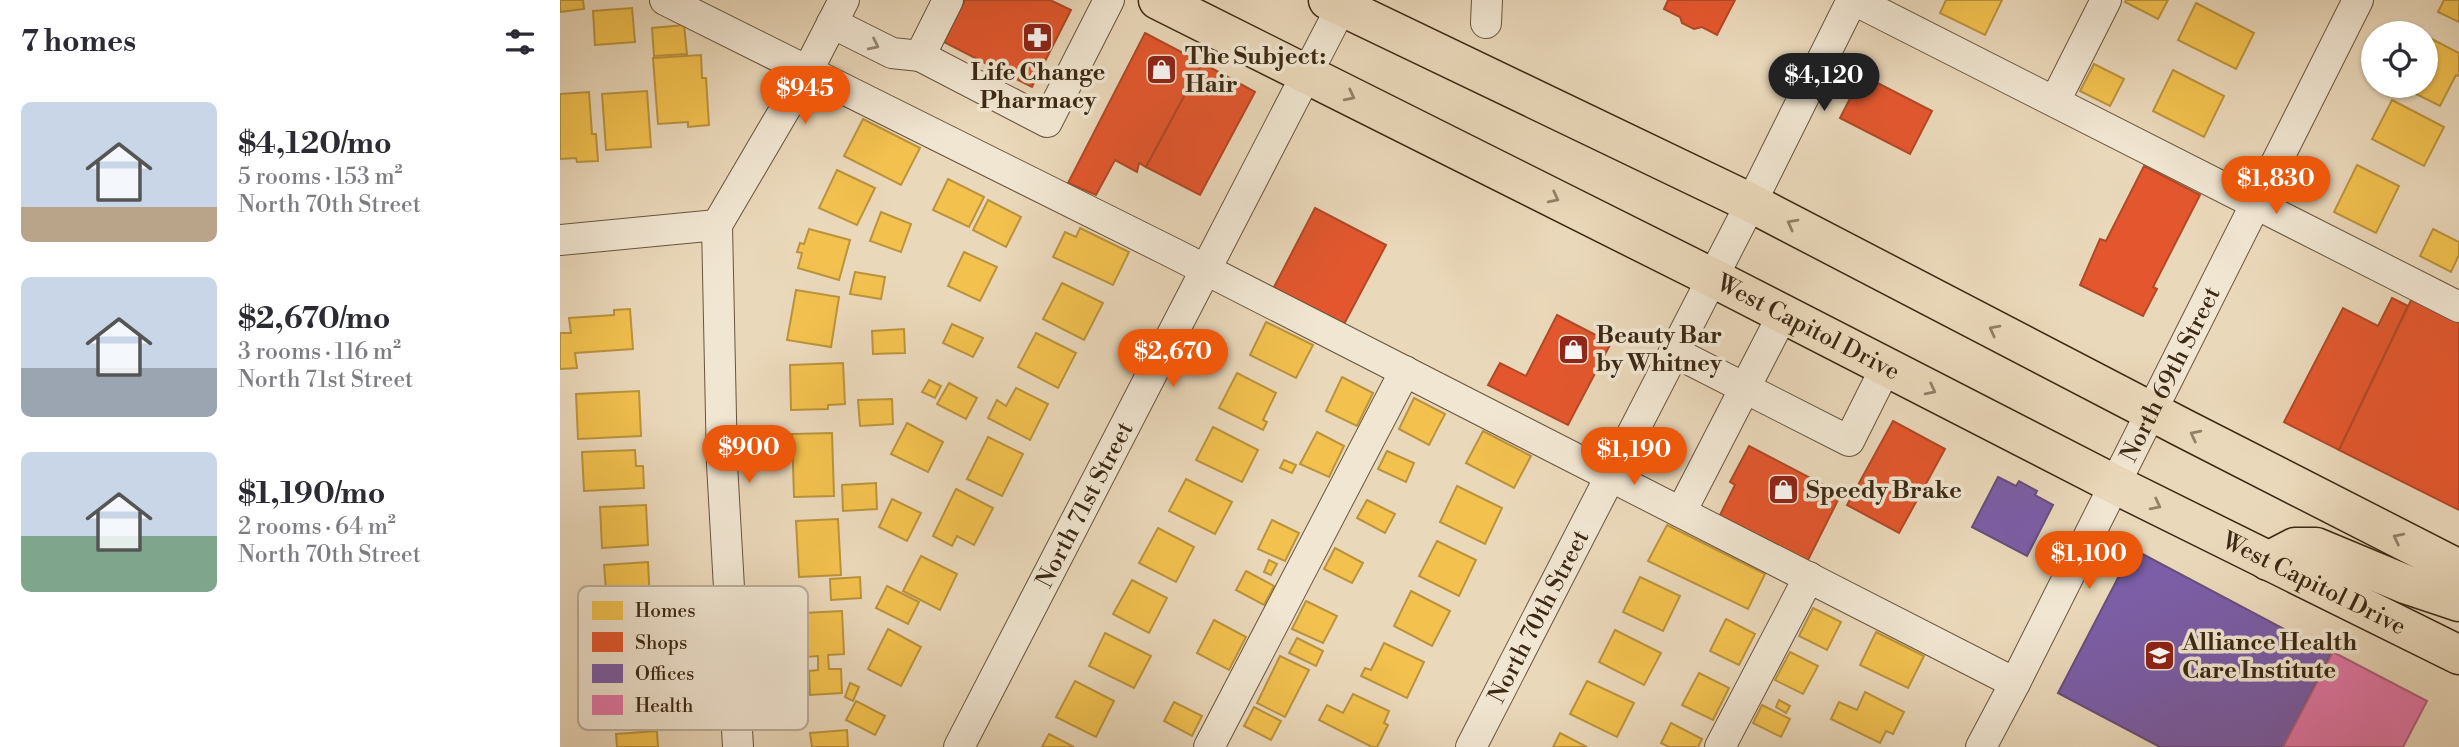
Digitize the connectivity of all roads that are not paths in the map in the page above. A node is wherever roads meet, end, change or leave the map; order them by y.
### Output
1 (665, 0) edge
2 (948, 0) edge
3 (1109, 0) edge
4 (1158, 0) edge
5 (1853, 0) edge
6 (2106, 0) edge
7 (2358, 0) edge
8 (1338, 2) edge
9 (838, 12) edge
10 (920, 56) junction
11 (808, 70) junction
12 (1306, 75) junction
13 (2054, 101) junction
14 (1751, 203) junction
15 (2255, 203) junction
16 (717, 225) junction
17 (560, 240) edge
18 (1205, 270) junction
19 (1713, 278) junction
20 (2458, 304) edge
21 (1783, 314) junction
22 (1674, 352) junction
23 (1886, 367) junction
24 (1405, 371) junction
25 (1744, 388) junction
26 (2150, 410) junction
27 (1611, 475) junction
28 (2114, 484) junction
29 (1681, 512) junction
30 (2268, 561) junction
31 (2459, 569) edge
32 (1808, 577) junction
33 (729, 586) edge
34 (2459, 602) edge
35 (2459, 655) edge
36 (2015, 683) junction
37 (959, 747) edge
38 (1209, 747) edge
39 (1471, 747) edge
40 (1720, 747) edge
41 (1981, 747) edge

1 - 11 street
2 - 10 street
3 - 10 street
4 - 12 main road, West Capitol Drive
5 - 13 street
5 - 14 street, North 70th Street
6 - 13 street
7 - 15 street, North 69th Street
8 - 12 street, North 71st Street
8 - 14 main road
9 -> 10 street
9 - 11 street
11 - 16 street
11 - 18 street
12 - 18 street, North 71st Street
12 -> 19 main road, West Capitol Drive
13 - 15 street
14 - 19 street, North 70th Street
26 -> 14 main road
15 - 20 street
15 - 26 street, North 69th Street
16 - 17 street
16 - 33 street
18 - 24 street
18 - 37 street, North 71st Street
19 - 21 main road, West Capitol Drive
19 - 22 street, North 70th Street
21 - 23 main road, West Capitol Drive
21 - 25 street
22 - 25 street
22 - 27 street, North 70th Street
23 - 25 street
23 -> 28 main road, West Capitol Drive
24 - 27 street
24 - 38 street
25 - 29 street
26 - 28 street, North 69th Street
31 -> 26 main road
27 - 29 street
27 - 39 street, North 70th Street
28 -> 30 main road, West Capitol Drive
28 - 36 street, North 69th Street
29 - 32 street
30 - 34 main road
30 - 35 main road, West Capitol Drive
32 - 36 street
32 - 40 street
36 - 41 street, North 69th Street

